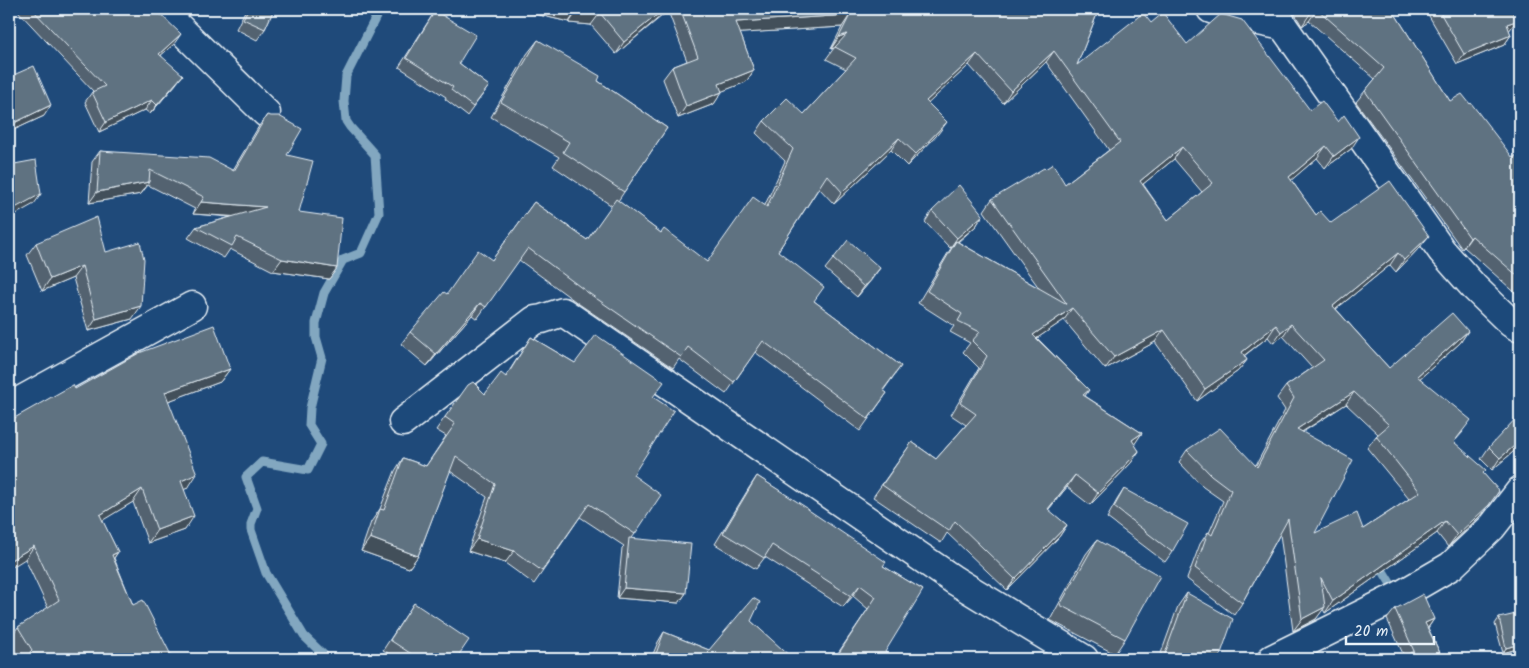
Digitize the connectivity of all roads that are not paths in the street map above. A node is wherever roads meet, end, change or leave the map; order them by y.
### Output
1 (160, 9) edge
2 (1211, 9) edge
3 (1279, 17) edge
4 (266, 113) edge
5 (192, 306) dead end
6 (1520, 328) edge
7 (9, 407) edge
8 (404, 422) dead end
9 (1520, 491) edge
10 (1084, 659) edge
11 (1272, 659) edge

1 - 4 street
2 - 3 street
3 - 6 street
5 - 7 street
8 - 10 street
9 - 11 street

